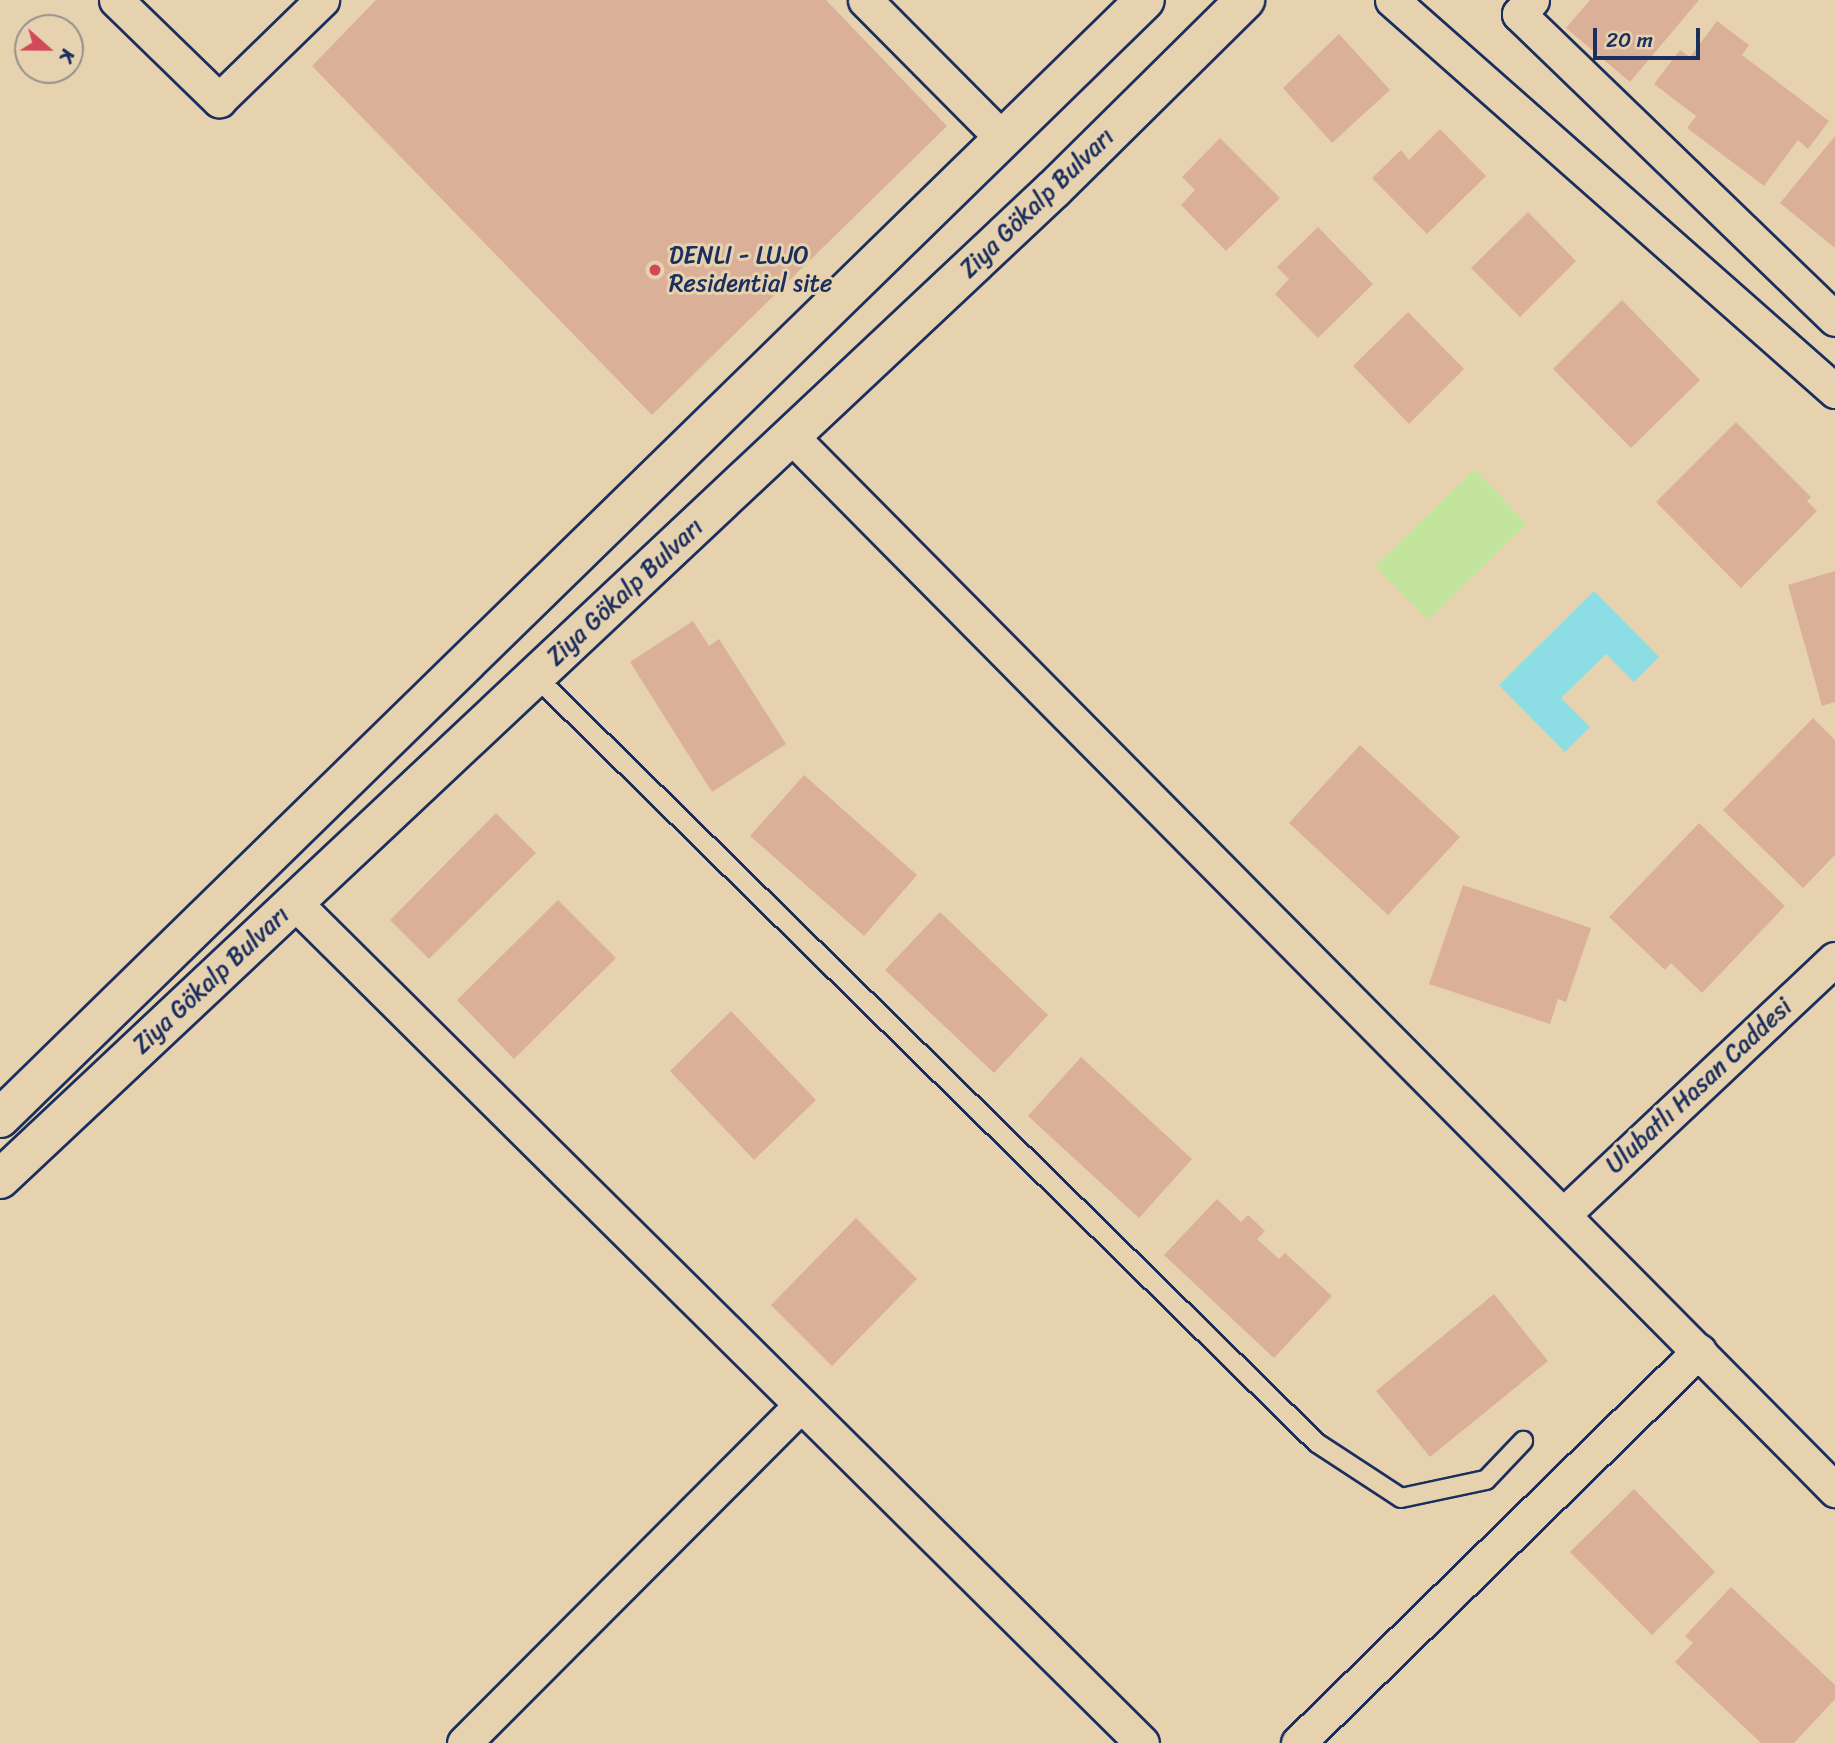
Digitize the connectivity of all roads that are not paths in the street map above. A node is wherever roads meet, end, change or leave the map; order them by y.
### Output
1 (116, 0) edge
2 (322, 0) edge
3 (865, 0) edge
4 (1145, 0) edge
5 (1245, 0) edge
6 (1392, 0) edge
7 (1532, 0) edge
8 (1003, 139) junction
9 (1835, 319) edge
10 (1835, 391) edge
11 (791, 436) junction
12 (535, 676) junction
13 (294, 902) junction
14 (1835, 959) edge
15 (0, 1118) edge
16 (0, 1179) edge
17 (1564, 1214) junction
18 (1699, 1351) junction
19 (801, 1405) junction
20 (1523, 1441) dead end
21 (1835, 1490) edge
22 (464, 1743) edge
23 (1142, 1743) edge
24 (1298, 1743) edge

1 - 2 street
3 - 8 street
4 - 8 street, Ziya Gökalp Bulvarı
5 - 11 street, Ziya Gökalp Bulvarı
6 - 10 street
7 - 9 street
8 - 15 street, Ziya Gökalp Bulvarı
11 - 12 street, Ziya Gökalp Bulvarı
11 - 17 street
12 - 13 street, Ziya Gökalp Bulvarı
12 - 20 lane
13 - 16 street, Ziya Gökalp Bulvarı
13 - 19 street
14 - 17 street, Ulubatlı Hasan Caddesi
17 - 18 street
18 - 21 street
18 - 24 street
19 - 22 street
19 - 23 street

